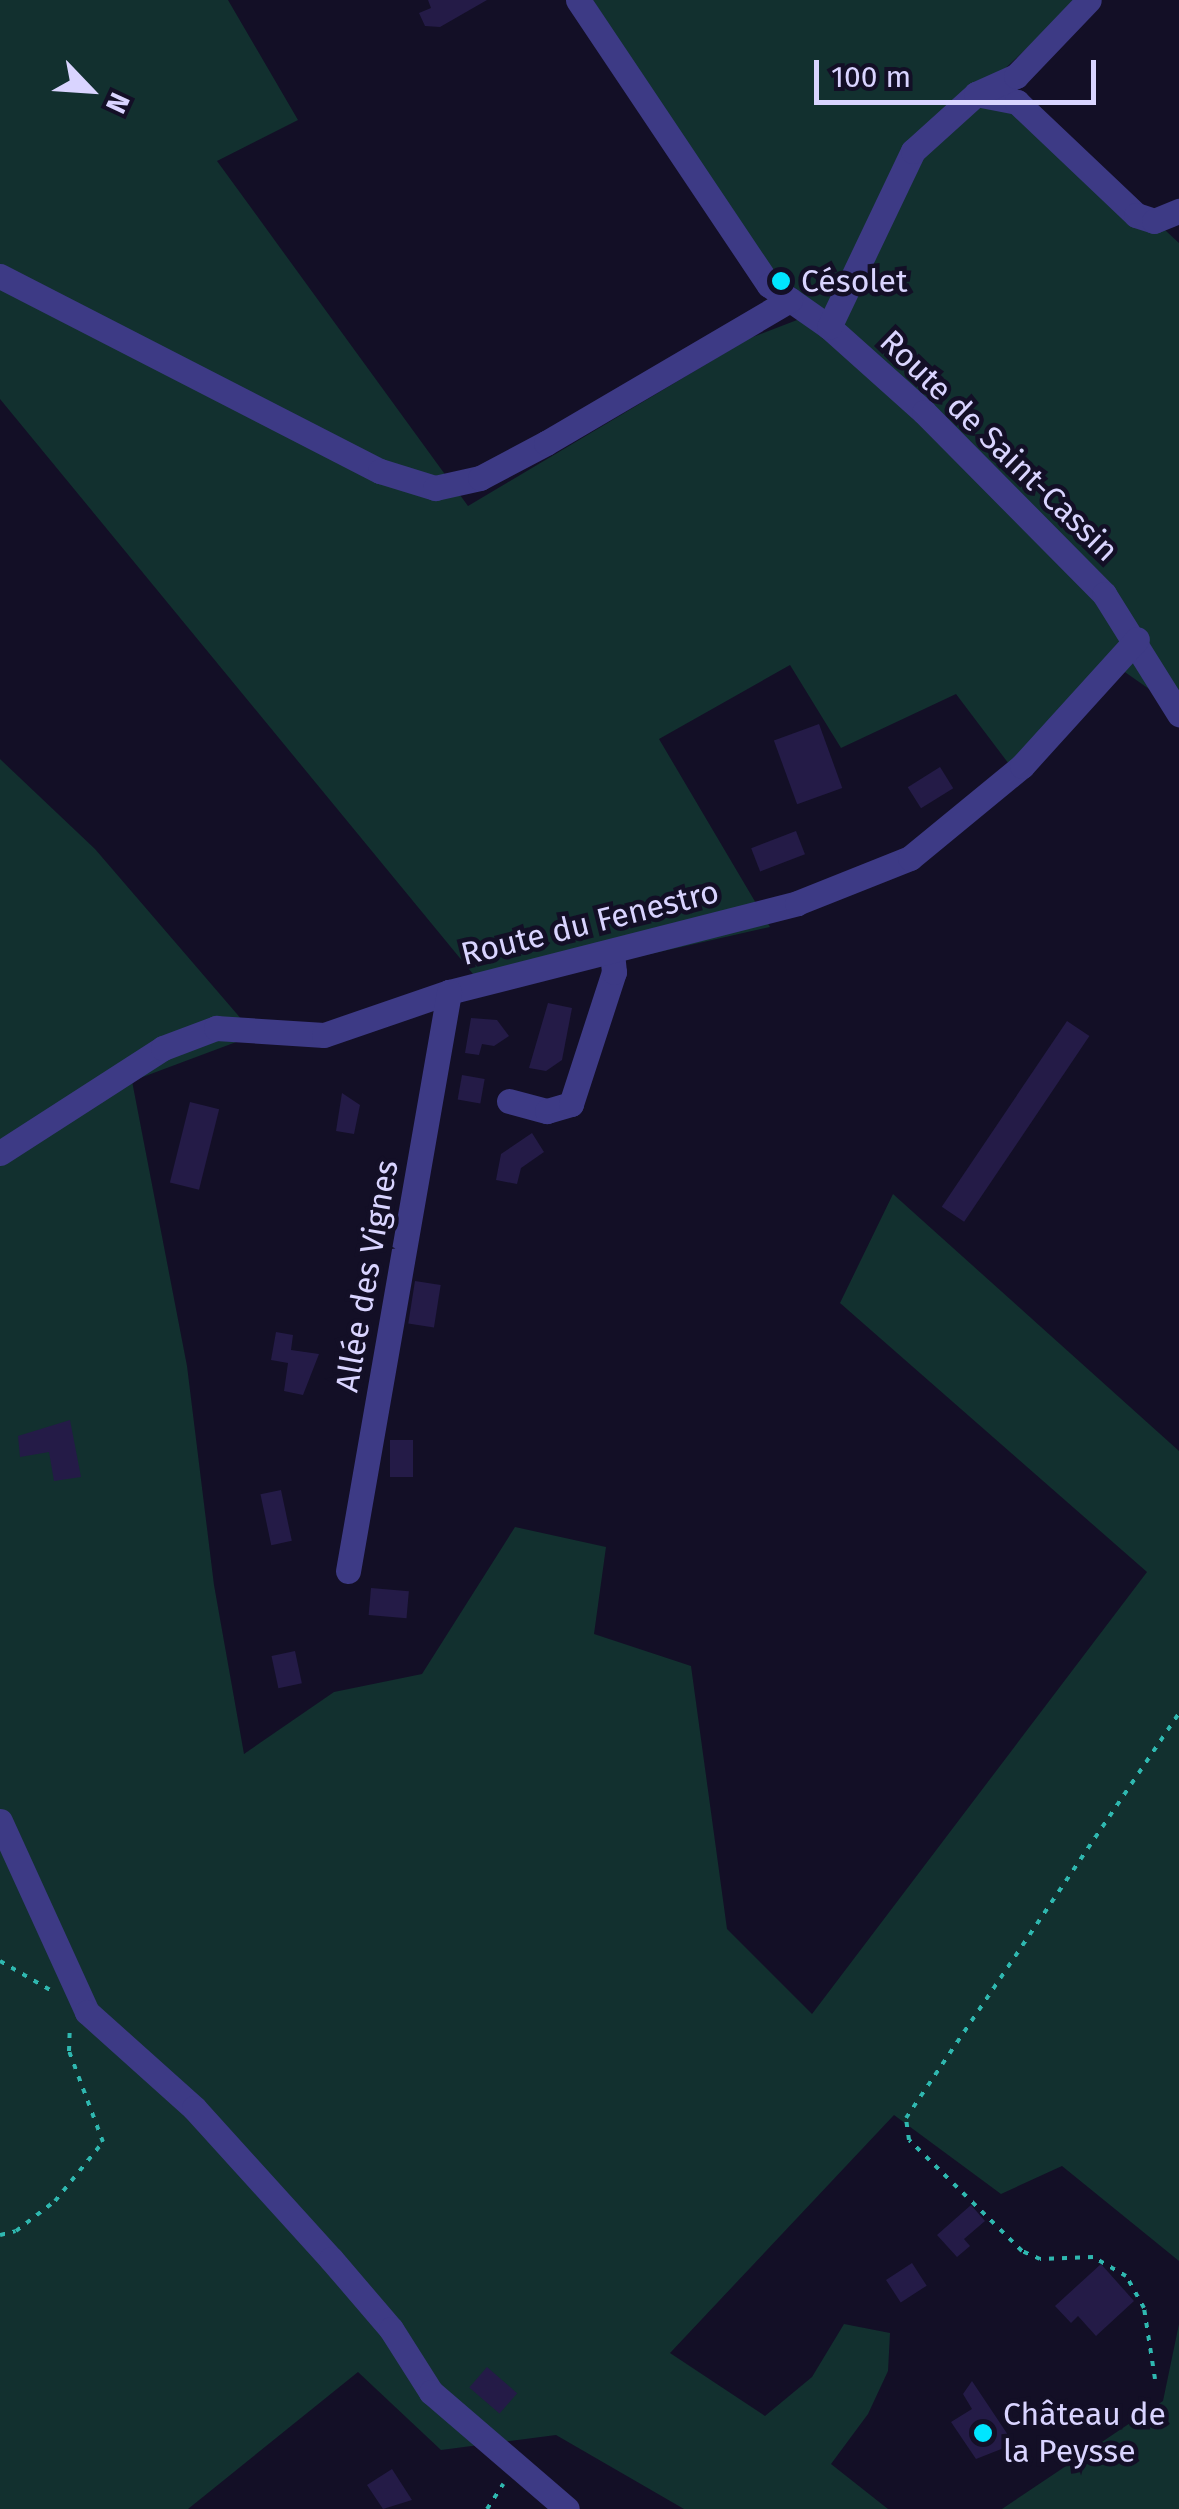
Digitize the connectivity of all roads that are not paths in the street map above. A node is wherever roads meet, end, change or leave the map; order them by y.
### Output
1 (578, 0) edge
2 (1090, 0) edge
3 (976, 94) junction
4 (1179, 211) edge
5 (0, 276) edge
6 (790, 300) junction
7 (829, 327) junction
8 (1137, 639) junction
9 (1179, 714) edge
10 (612, 954) junction
11 (450, 992) junction
12 (509, 1101) dead end
13 (0, 1153) edge
14 (348, 1570) dead end
15 (0, 1822) edge
16 (567, 2509) edge

1 - 6 street, Route de Saint-Cassin
2 - 3 street
3 - 4 street
3 - 7 street
5 - 6 street
6 - 7 street, Route de Saint-Cassin
7 - 8 street, Route de Saint-Cassin
8 - 9 street, Route de Saint-Cassin
8 - 10 street, Route du Fenestro
10 - 11 street, Route du Fenestro
10 - 12 street
11 - 13 street, Route du Fenestro
11 - 14 street, Allée des Vignes
15 - 16 street

